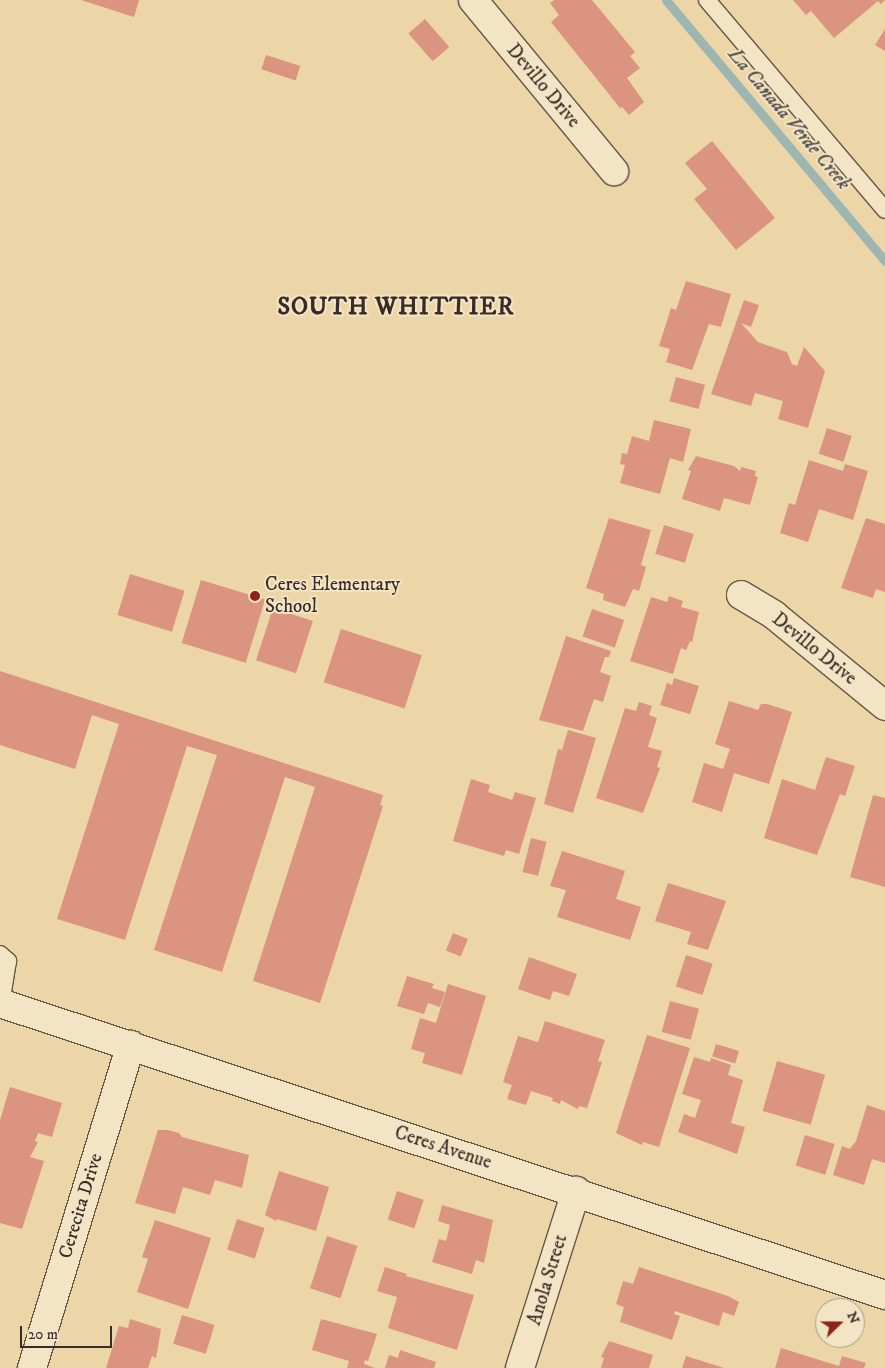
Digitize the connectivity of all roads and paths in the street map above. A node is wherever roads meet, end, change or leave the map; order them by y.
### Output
1 (473, 0) edge
2 (707, 0) edge
3 (614, 171) dead end
4 (885, 210) edge
5 (741, 595) dead end
6 (885, 706) edge
7 (0, 954) edge
8 (1, 1003) edge
9 (131, 1045) junction
10 (576, 1191) junction
11 (885, 1295) edge
12 (32, 1368) edge
13 (520, 1368) edge

1 - 3 street, Devillo Drive
2 - 4 lane
5 - 6 street, Devillo Drive
7 - 8 lane
8 - 9 street, Ceres Avenue
9 - 10 street, Ceres Avenue
9 - 12 street, Cerecita Drive
10 - 11 street, Ceres Avenue
10 - 13 street, Anola Street

